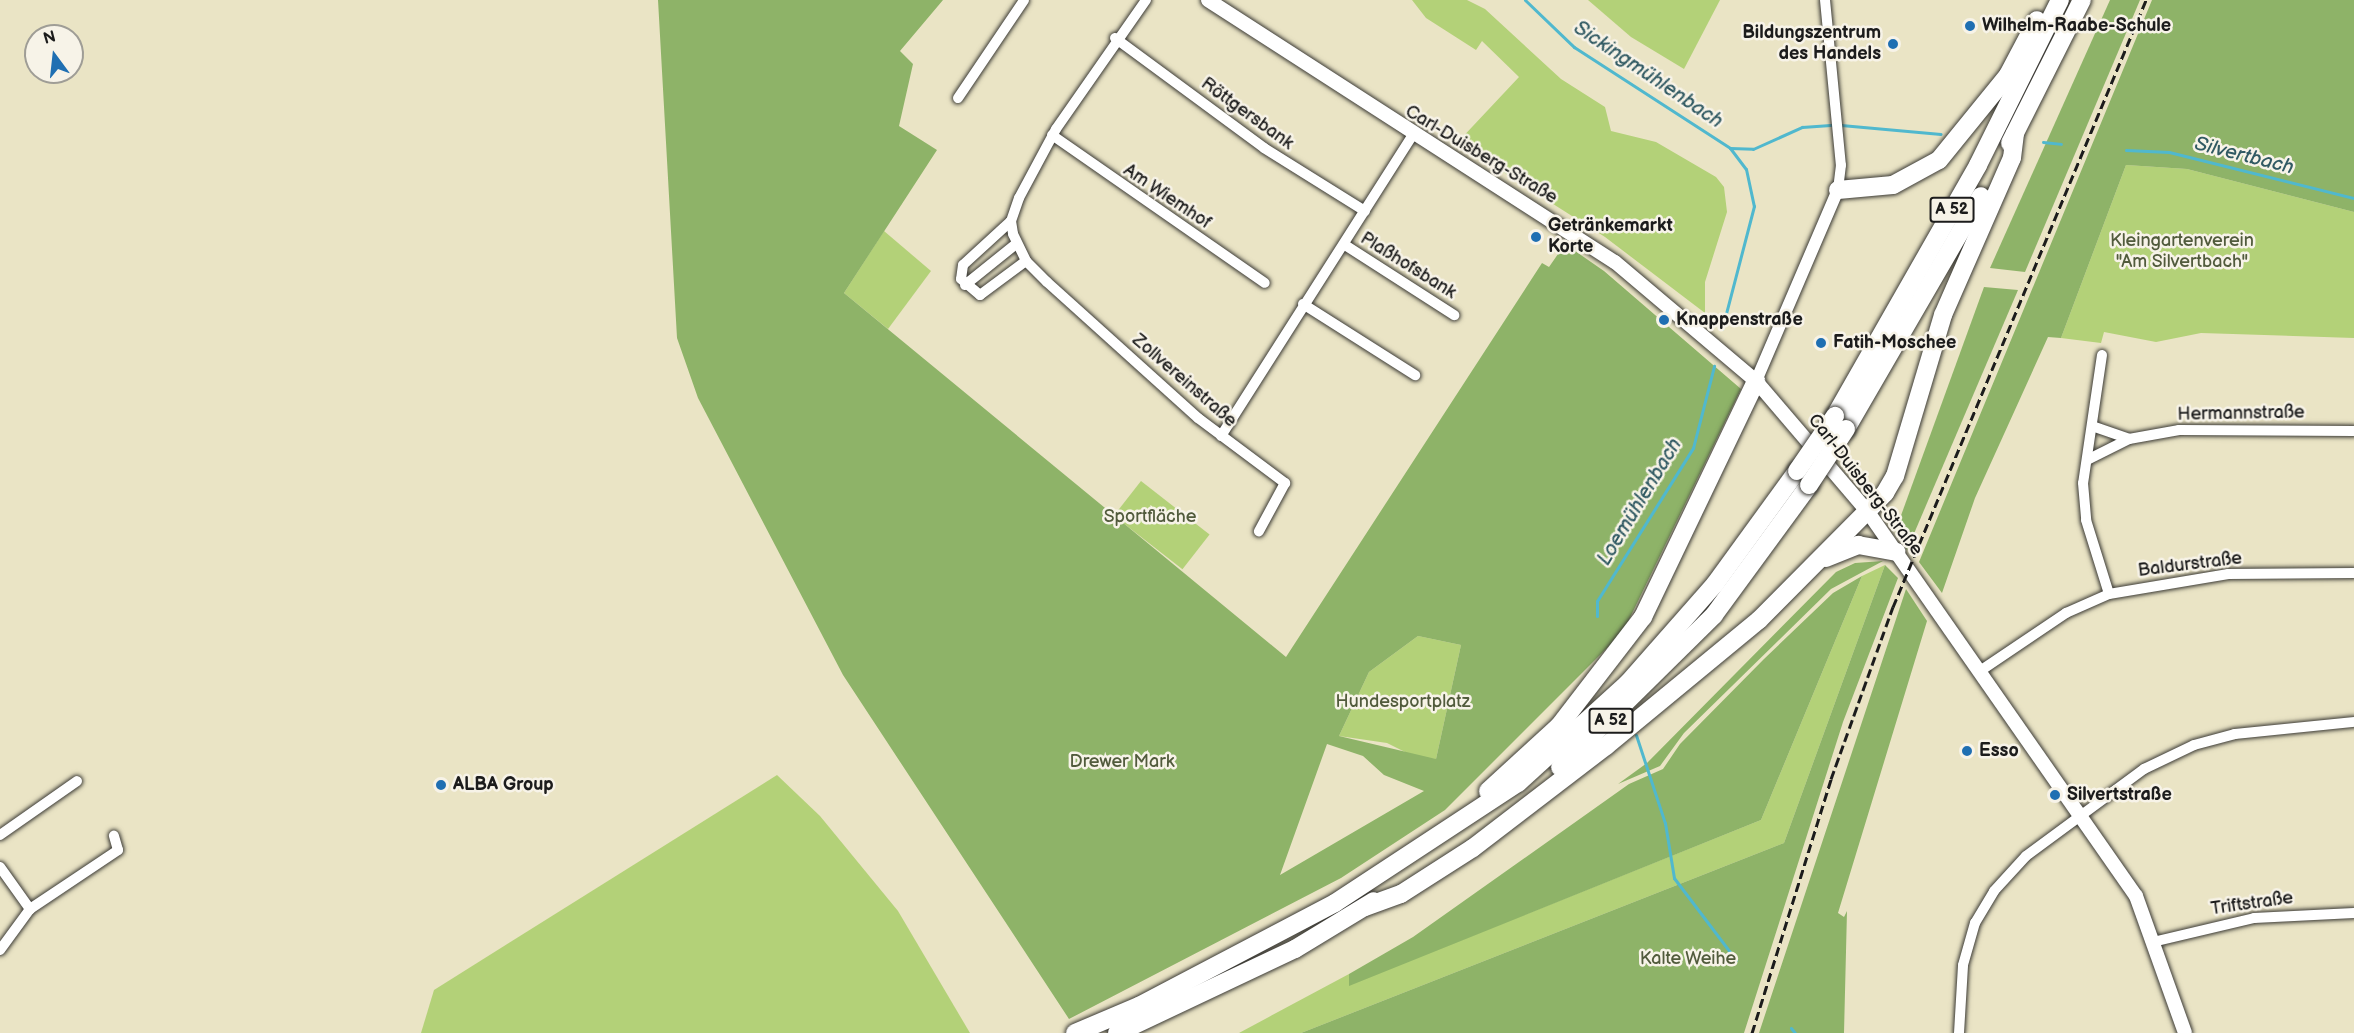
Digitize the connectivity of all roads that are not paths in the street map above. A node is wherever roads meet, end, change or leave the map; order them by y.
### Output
1 (1024, 0) edge
2 (1146, 0) edge
3 (1208, 0) edge
4 (1825, 0) edge
5 (2048, 0) edge
6 (2060, 0) edge
7 (2082, 0) edge
8 (1225, 5) edge
9 (1115, 38) junction
10 (958, 98) dead end
11 (2015, 134) junction
12 (1052, 135) junction
13 (1413, 135) junction
14 (1838, 190) junction
15 (1365, 211) junction
16 (1011, 221) junction
17 (1016, 244) junction
18 (1345, 245) junction
19 (1026, 261) junction
20 (1265, 283) dead end
21 (965, 285) junction
22 (1303, 304) junction
23 (1454, 315) dead end
24 (2102, 355) dead end
25 (1415, 375) dead end
26 (1756, 381) junction
27 (1841, 422) junction
28 (2092, 426) junction
29 (2354, 431) edge
30 (1221, 436) junction
31 (2129, 439) junction
32 (2087, 460) junction
33 (1803, 478) junction
34 (1868, 512) junction
35 (1259, 531) dead end
36 (1896, 552) junction
37 (1821, 561) junction
38 (2354, 573) edge
39 (2109, 594) junction
40 (1980, 671) junction
41 (2354, 722) edge
42 (77, 781) dead end
43 (2082, 815) junction
44 (1450, 831) junction
45 (0, 835) edge
46 (114, 836) dead end
47 (0, 867) edge
48 (1365, 907) junction
49 (30, 909) junction
50 (2354, 913) edge
51 (2157, 941) junction
52 (0, 950) edge
53 (1075, 1033) edge
54 (1118, 1033) edge
55 (1959, 1033) edge
56 (2185, 1033) edge

1 - 10 street
2 - 9 street
3 - 8 main road, Carl-Duisberg-Straße
4 - 14 street
5 - 14 highway
6 - 27 highway, A 52
7 - 11 highway, A 52
8 - 13 main road, Carl-Duisberg-Straße
9 - 12 street
9 - 15 street, Röttgersbank
11 - 27 highway, A 52
11 - 34 highway
12 - 16 street
12 - 20 street, Am Wiemhof
13 - 15 street
13 - 26 main road, Carl-Duisberg-Straße
14 - 26 street
15 - 18 street
16 - 17 street, Zollvereinstraße
16 - 21 street
17 - 19 street, Zollvereinstraße
17 - 21 street
18 - 22 street
18 - 23 street, Plaßhofsbank
19 - 21 street
19 - 30 street, Zollvereinstraße
22 - 25 street
22 - 30 street
24 - 28 street
26 - 34 main road, Carl-Duisberg-Straße
26 - 44 highway
27 - 33 highway, A 52, bridge
28 - 31 street, Hermannstraße
28 - 32 street
29 - 31 street, Hermannstraße
30 - 35 street, Zollvereinstraße
31 - 32 street, Hermannstraße
32 - 39 street
33 - 44 highway, A 52
33 - 48 highway, A 52
34 - 36 main road, Carl-Duisberg-Straße
34 - 37 highway
36 - 37 highway
36 - 40 main road, Carl-Duisberg-Straße
37 - 48 highway
38 - 39 street, Baldurstraße
39 - 40 street, Baldurstraße
40 - 43 main road, Carl-Duisberg-Straße
41 - 43 street
42 - 45 street
43 - 51 main road, Carl-Duisberg-Straße
43 - 55 street
44 - 53 highway, A 52
46 - 49 street
47 - 49 street
48 - 54 highway, A 52
49 - 52 street
50 - 51 street, Triftstraße
51 - 56 main road, Carl-Duisberg-Straße

